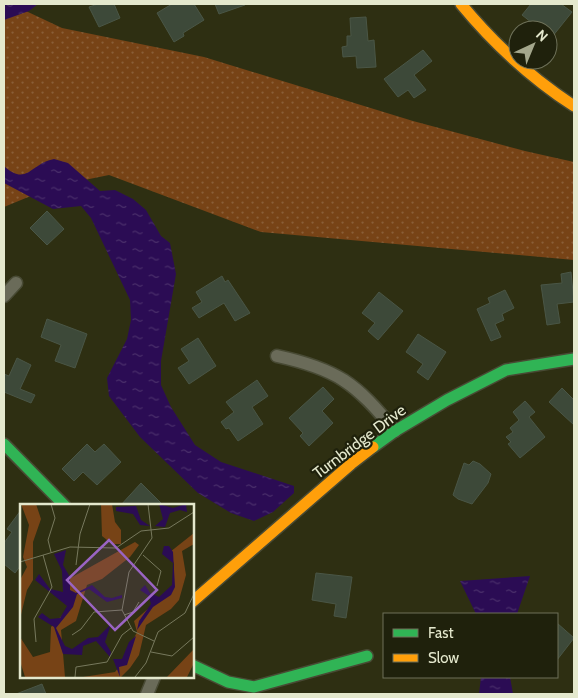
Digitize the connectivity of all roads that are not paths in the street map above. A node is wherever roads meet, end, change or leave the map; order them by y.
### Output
1 (461, 4) edge
2 (574, 106) edge
3 (16, 283) dead end
4 (4, 296) edge
5 (277, 356) dead end
6 (574, 359) edge
7 (395, 431) junction
8 (4, 444) edge
9 (64, 504) edge
10 (194, 600) edge
11 (367, 656) dead end
12 (194, 666) edge
13 (154, 678) edge
14 (147, 694) edge

1 - 2 street
3 - 4 street
5 - 7 street
6 - 7 street, Turnbridge Drive
7 - 10 street, Turnbridge Drive
8 - 9 street
11 - 12 street
13 - 14 street

